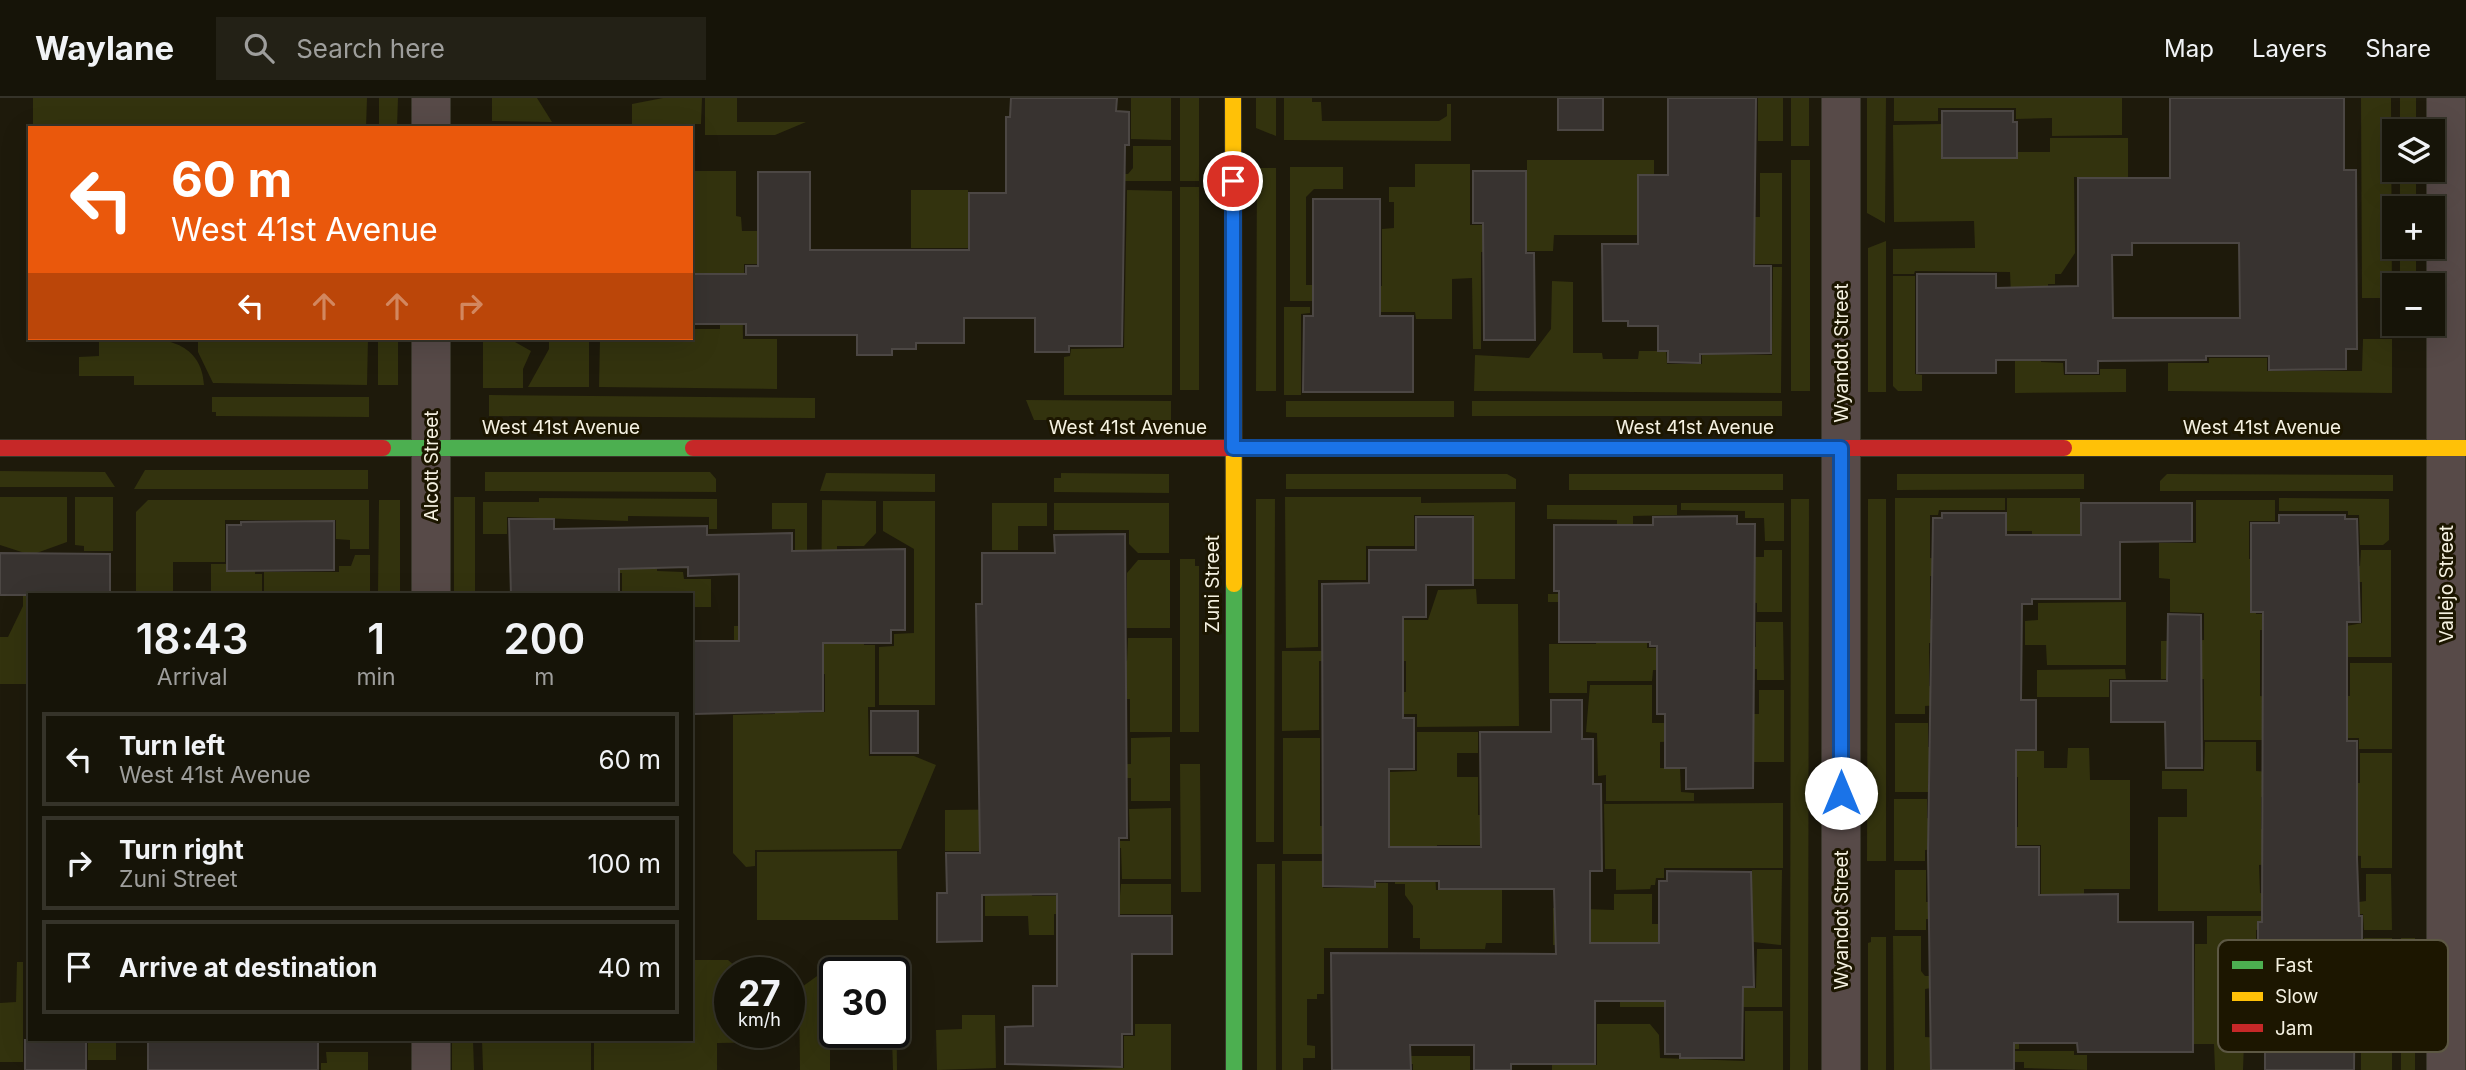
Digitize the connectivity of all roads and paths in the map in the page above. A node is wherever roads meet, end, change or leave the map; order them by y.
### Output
1 (431, 98) edge
2 (1233, 98) edge
3 (1841, 98) edge
4 (2446, 98) edge
5 (431, 126) edge
6 (431, 340) edge
7 (0, 448) edge
8 (431, 448) junction
9 (1233, 448) junction
10 (1841, 448) junction
11 (2456, 448) edge
12 (431, 593) edge
13 (2448, 946) edge
14 (431, 1041) edge
15 (2446, 1052) edge
16 (431, 1070) edge
17 (1234, 1070) edge
18 (1841, 1070) edge
19 (2446, 1070) edge

1 - 5 street
2 - 9 street, Zuni Street
3 - 10 street, Wyandot Street
4 - 11 street, Vallejo Street
6 - 8 street, Alcott Street
7 - 8 street, West 41st Avenue
8 - 9 street, West 41st Avenue
8 - 12 street, Alcott Street
9 - 10 street, West 41st Avenue
9 - 17 street, Zuni Street
10 - 11 street, West 41st Avenue
10 - 18 street, Wyandot Street
11 - 13 street, Vallejo Street
14 - 16 street
15 - 19 street, Vallejo Street

